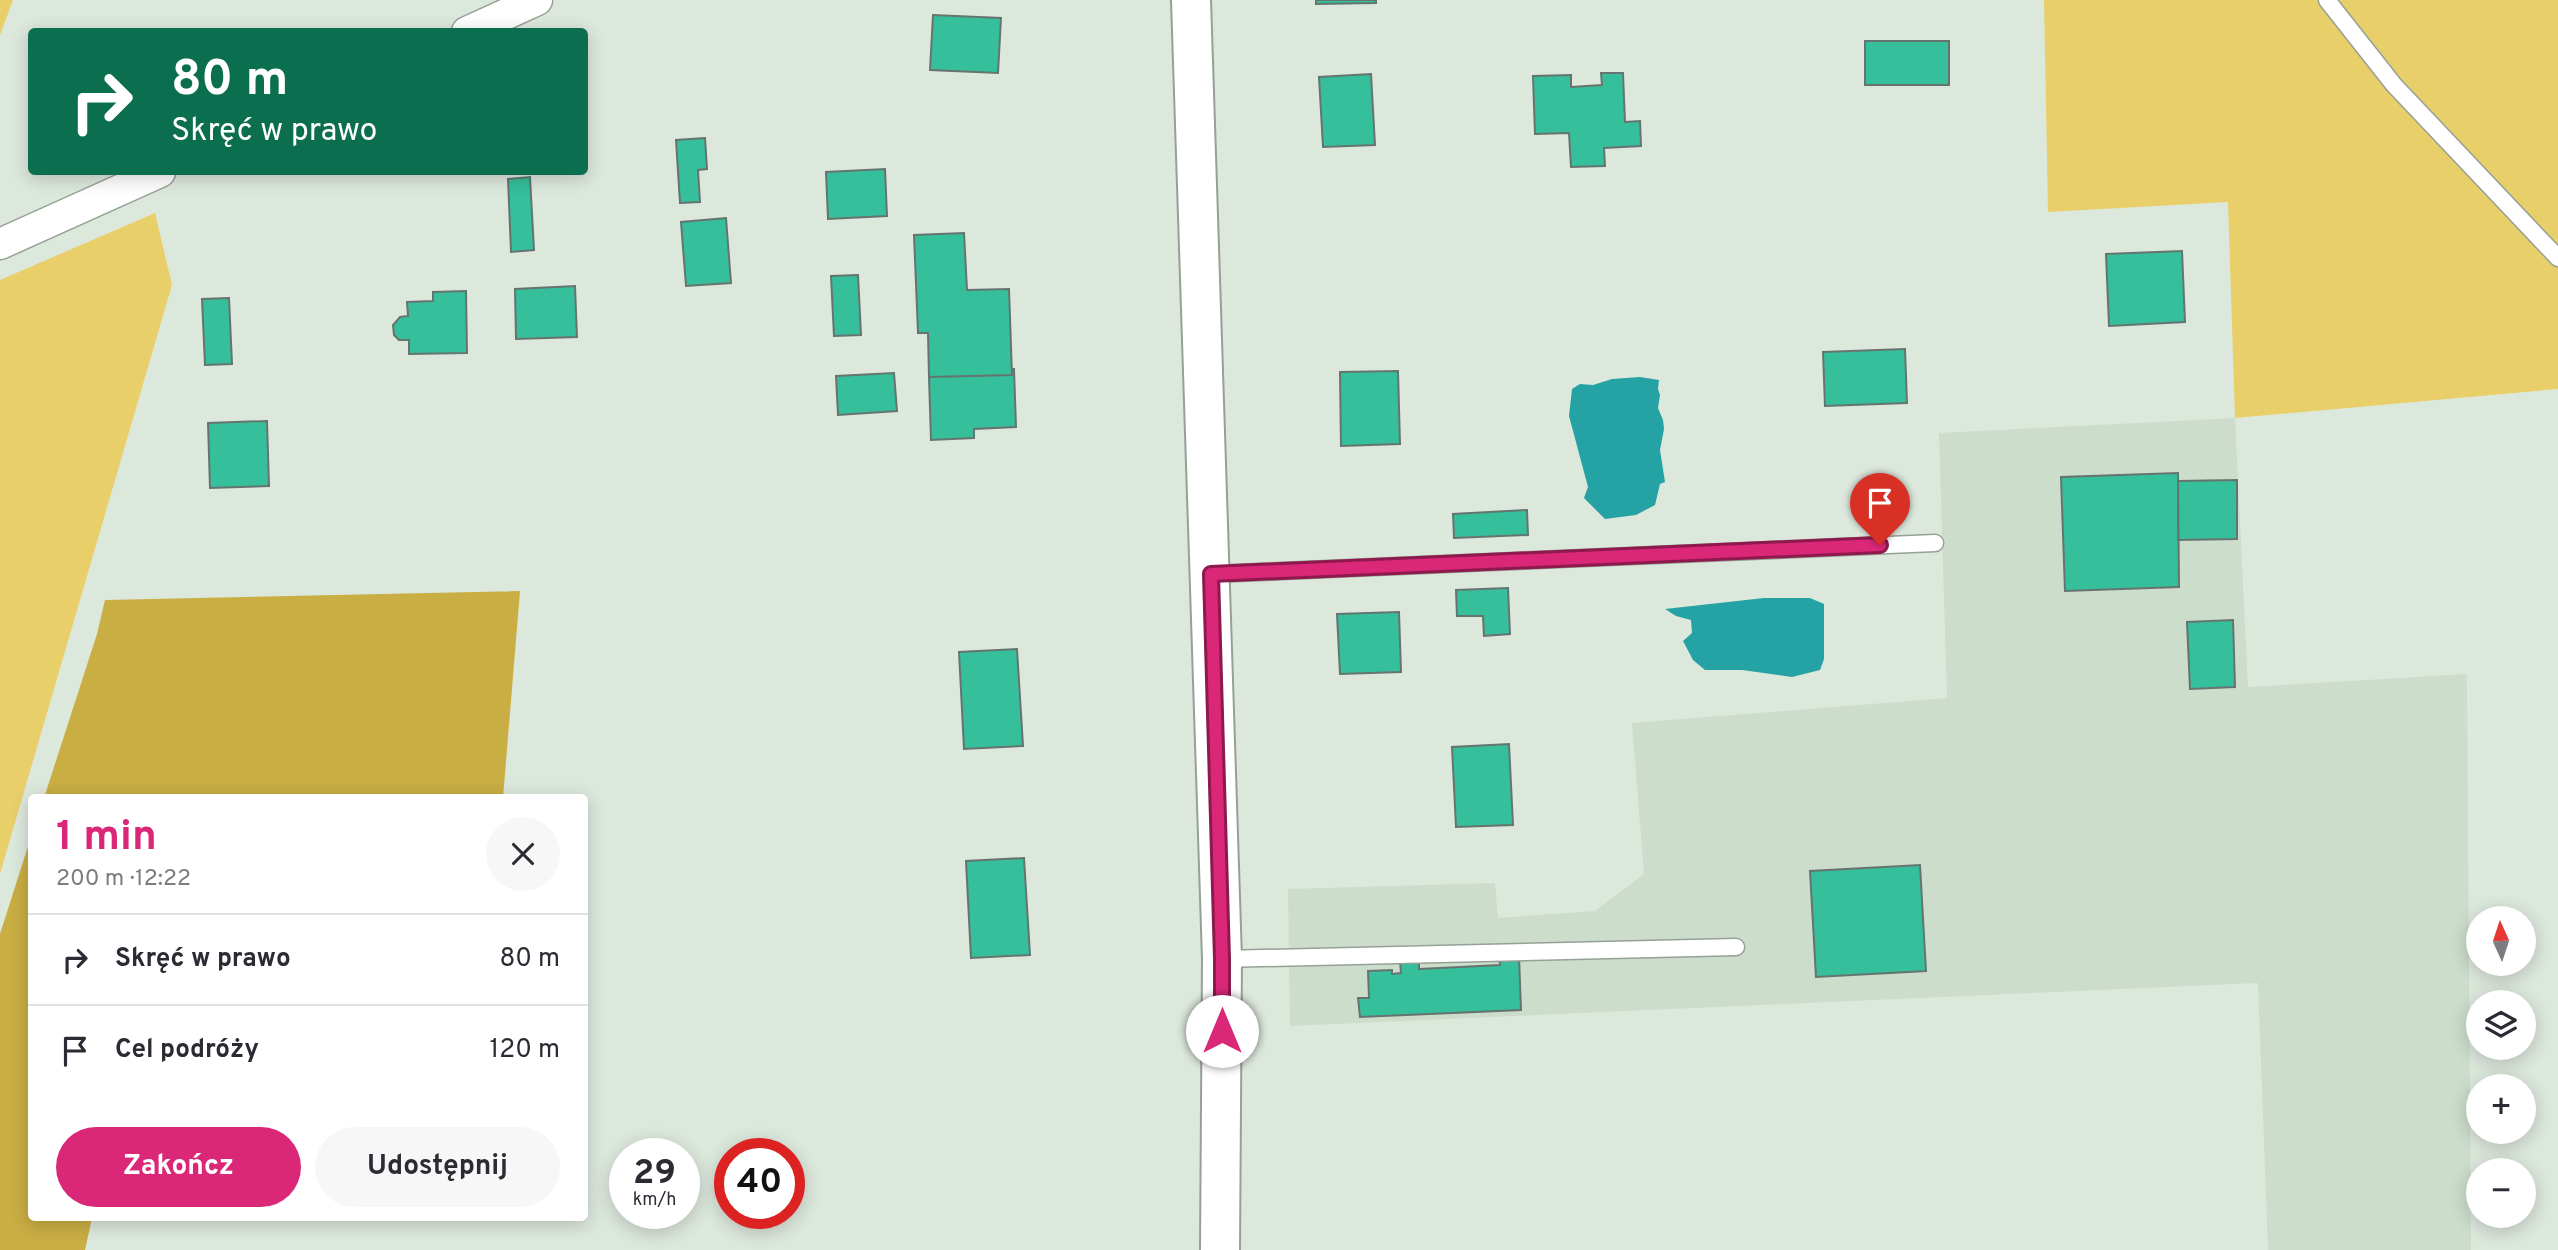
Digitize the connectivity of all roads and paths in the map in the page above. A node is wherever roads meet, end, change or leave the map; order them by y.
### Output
1 (537, 0) edge
2 (1191, 0) edge
3 (2327, 0) edge
4 (476, 28) edge
5 (152, 175) edge
6 (0, 244) edge
7 (2558, 258) edge
8 (1936, 543) dead end
9 (1211, 574) junction
10 (1736, 947) dead end
11 (1222, 959) junction
12 (1220, 1250) edge

1 - 4 street
2 - 9 street
3 - 7 lane
5 - 6 street
8 - 9 lane
9 - 11 street
10 - 11 lane
11 - 12 street

